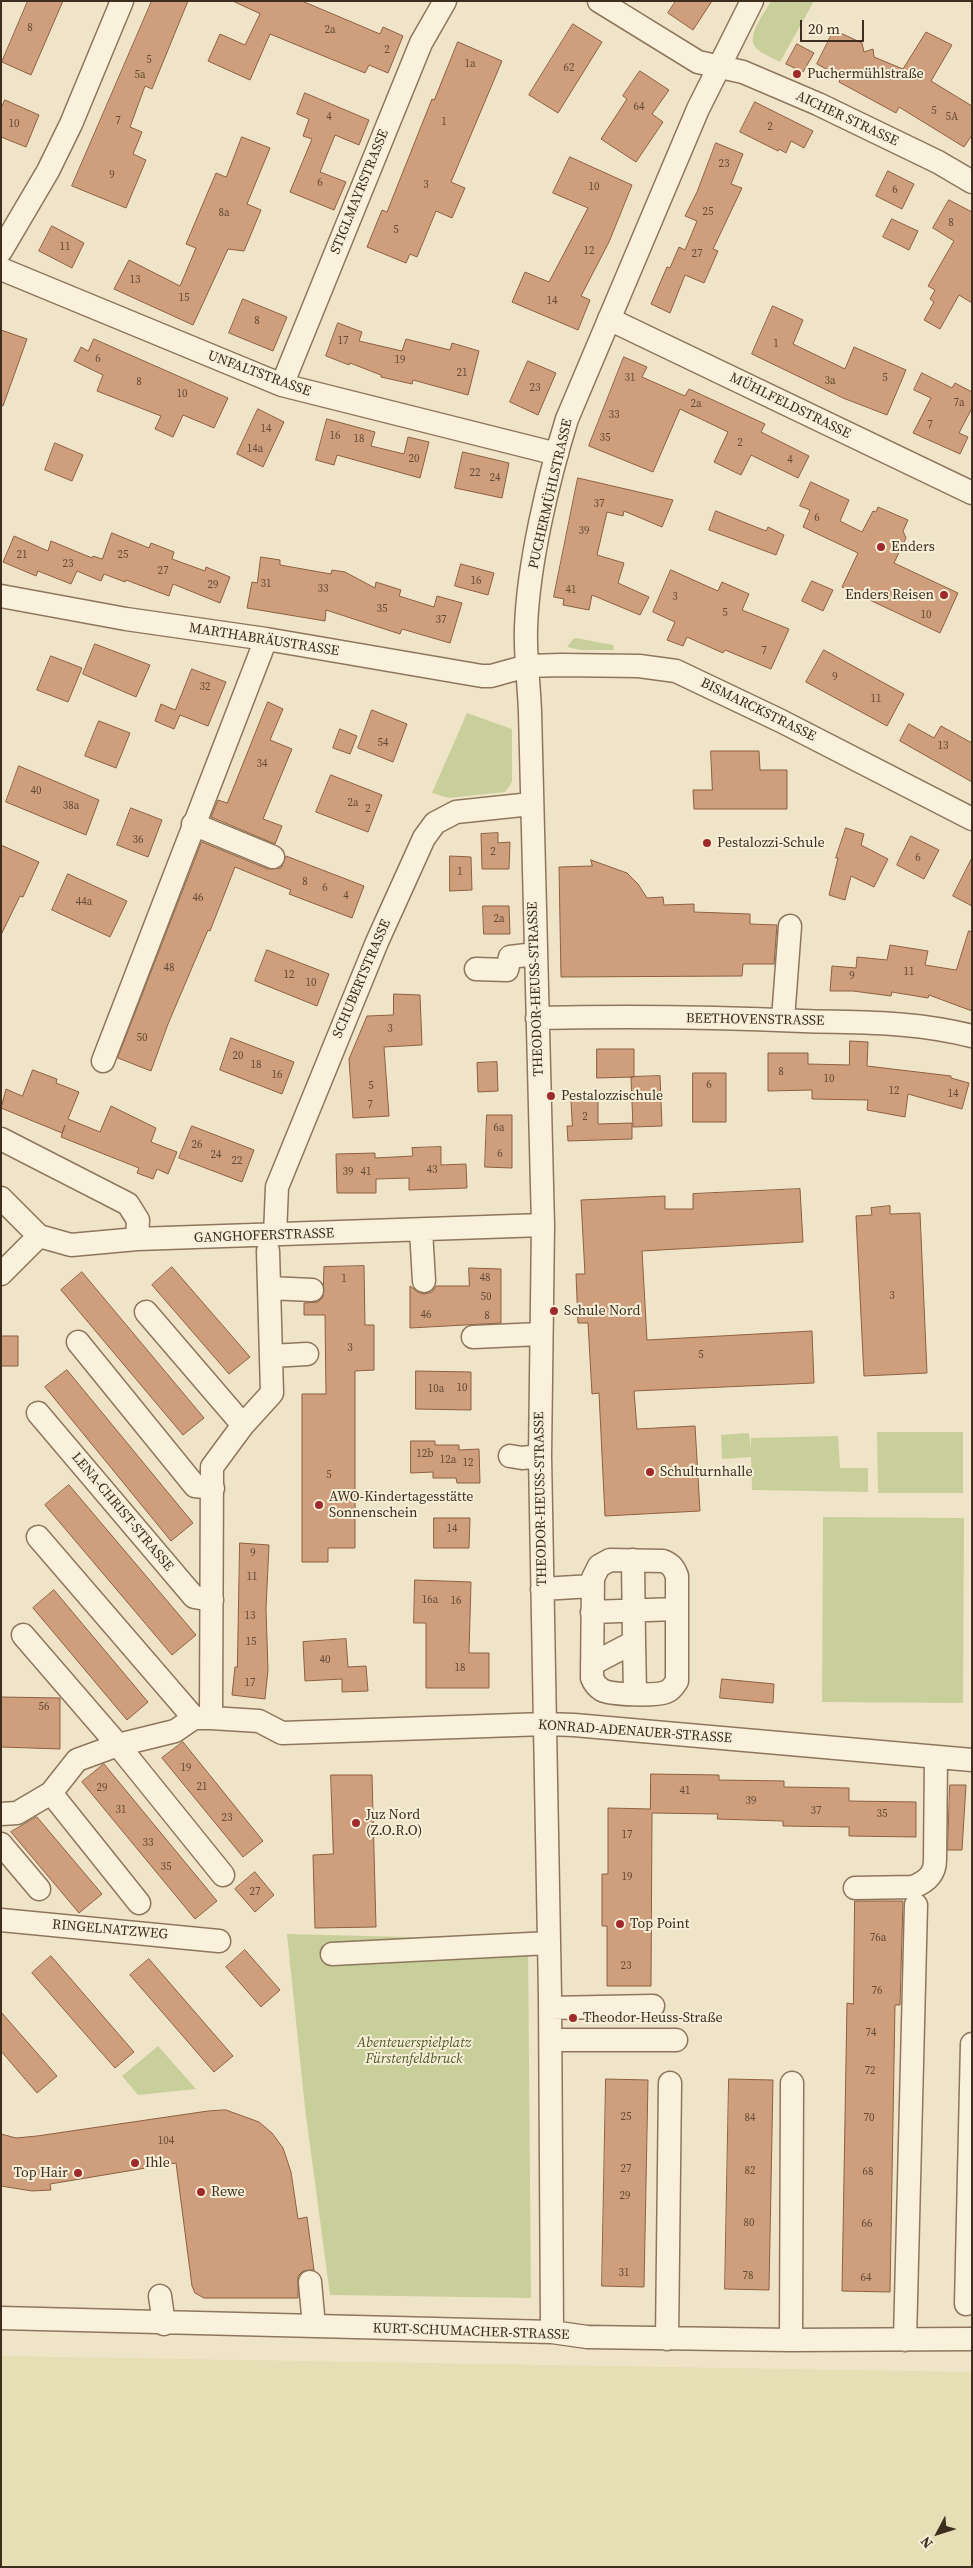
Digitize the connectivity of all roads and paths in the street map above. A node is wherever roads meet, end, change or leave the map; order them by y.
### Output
1 (122, 1) edge
2 (445, 1) edge
3 (599, 1) edge
4 (752, 1) edge
5 (718, 66) junction
6 (972, 182) edge
7 (1, 251) edge
8 (1, 269) edge
9 (609, 319) junction
10 (282, 385) junction
11 (557, 454) junction
12 (972, 493) edge
13 (1, 596) edge
14 (266, 638) junction
15 (527, 666) junction
16 (531, 804) junction
17 (972, 819) edge
18 (193, 824) junction
19 (273, 857) dead end
20 (790, 926) dead end
21 (535, 954) junction
22 (476, 969) dead end
23 (537, 1018) junction
24 (783, 1019) junction
25 (972, 1036) edge
26 (104, 1061) dead end
27 (1, 1139) edge
28 (1, 1198) edge
29 (543, 1225) junction
30 (421, 1230) junction
31 (39, 1236) junction
32 (137, 1239) junction
33 (272, 1243) junction
34 (1, 1274) edge
35 (424, 1281) dead end
36 (269, 1288) junction
37 (312, 1290) dead end
38 (146, 1312) dead end
39 (540, 1334) junction
40 (473, 1337) dead end
41 (78, 1342) dead end
42 (307, 1354) dead end
43 (271, 1356) junction
44 (38, 1413) dead end
45 (243, 1425) junction
46 (510, 1456) dead end
47 (540, 1456) junction
48 (213, 1488) junction
49 (38, 1537) dead end
50 (633, 1560) junction
51 (592, 1586) junction
52 (542, 1589) junction
53 (212, 1600) junction
54 (676, 1609) junction
55 (634, 1610) junction
56 (592, 1612) junction
57 (23, 1635) dead end
58 (634, 1642) junction
59 (592, 1664) junction
60 (635, 1693) junction
61 (202, 1718) junction
62 (545, 1724) junction
63 (118, 1745) junction
64 (936, 1757) junction
65 (972, 1760) edge
66 (51, 1792) junction
67 (1, 1814) edge
68 (1, 1844) edge
69 (223, 1874) dead end
70 (855, 1888) dead end
71 (39, 1889) dead end
72 (140, 1903) dead end
73 (916, 1905) dead end
74 (1, 1920) edge
75 (219, 1940) dead end
76 (549, 1943) junction
77 (332, 1954) dead end
78 (653, 2006) dead end
79 (550, 2008) junction
80 (551, 2040) junction
81 (676, 2040) dead end
82 (972, 2044) edge
83 (670, 2083) dead end
84 (792, 2083) dead end
85 (310, 2282) dead end
86 (160, 2296) dead end
87 (966, 2304) dead end
88 (1, 2318) edge
89 (164, 2324) junction
90 (314, 2326) junction
91 (552, 2332) junction
92 (666, 2338) junction
93 (972, 2339) edge
94 (792, 2340) junction
95 (905, 2340) junction

1 - 7 street
2 - 10 street, STIGLMAYRSTRASSE
3 - 5 street, AICHER STRASSE
4 - 5 street, PUCHERMÜHLSTRASSE
5 - 6 street, AICHER STRASSE
5 - 9 street, PUCHERMÜHLSTRASSE
8 - 10 street, UNFALTSTRASSE
9 - 11 street, PUCHERMÜHLSTRASSE
9 - 12 street, MÜHLFELDSTRASSE
10 - 11 street, UNFALTSTRASSE
11 - 15 street, PUCHERMÜHLSTRASSE
13 - 14 street, MARTHABRÄUSTRASSE
14 - 15 street, MARTHABRÄUSTRASSE
14 - 18 street
15 - 16 street, THEODOR-HEUSS-STRASSE
15 - 17 street, BISMARCKSTRASSE
16 - 21 street, THEODOR-HEUSS-STRASSE
16 - 33 street, SCHUBERTSTRASSE
18 - 19 street
18 - 26 street
20 - 24 street
21 - 22 street
21 - 23 street, THEODOR-HEUSS-STRASSE
23 - 24 street, BEETHOVENSTRASSE
23 - 29 street, THEODOR-HEUSS-STRASSE
24 - 25 street, BEETHOVENSTRASSE
27 - 32 street
28 - 31 street, GANGHOFERSTRASSE
29 - 30 street, GANGHOFERSTRASSE
29 - 39 street, THEODOR-HEUSS-STRASSE
30 - 33 street, GANGHOFERSTRASSE
30 - 35 street
31 - 32 street, GANGHOFERSTRASSE
31 - 34 street
32 - 33 street, GANGHOFERSTRASSE
33 - 36 street
36 - 37 street
36 - 43 street
38 - 45 street
39 - 40 street
39 - 47 street, THEODOR-HEUSS-STRASSE
41 - 48 street
42 - 43 street
43 - 45 street
44 - 53 street, LENA-CHRIST-STRASSE
45 - 48 street
46 - 47 street
47 - 52 street, THEODOR-HEUSS-STRASSE
48 - 53 street
49 - 61 street
50 - 51 street
50 - 54 street
50 - 55 street
51 - 52 street
51 - 56 street
52 - 62 street, THEODOR-HEUSS-STRASSE
53 - 61 street
54 - 55 street
54 - 60 street
55 - 56 street
55 - 58 street
56 - 59 street
57 - 63 street
58 - 59 street
58 - 60 street
59 - 60 street
61 - 62 street, KONRAD-ADENAUER-STRASSE
61 - 63 street
62 - 64 street, KONRAD-ADENAUER-STRASSE
62 - 76 street, THEODOR-HEUSS-STRASSE
63 - 66 street
63 - 69 street
64 - 65 street, KONRAD-ADENAUER-STRASSE
64 - 70 street
66 - 67 street
66 - 72 street
68 - 71 street
73 - 95 street
74 - 75 street, RINGELNATZWEG
76 - 77 street
76 - 79 street, THEODOR-HEUSS-STRASSE
78 - 79 street
79 - 80 street, THEODOR-HEUSS-STRASSE
80 - 81 street
80 - 91 street, THEODOR-HEUSS-STRASSE
82 - 87 street
83 - 92 street
84 - 94 street
85 - 90 street
86 - 89 street
88 - 89 street, KURT-SCHUMACHER-STRASSE
89 - 90 street, KURT-SCHUMACHER-STRASSE
90 - 91 street, KURT-SCHUMACHER-STRASSE
91 - 92 street, KURT-SCHUMACHER-STRASSE
92 - 94 street, KURT-SCHUMACHER-STRASSE
93 - 95 street, KURT-SCHUMACHER-STRASSE
94 - 95 street, KURT-SCHUMACHER-STRASSE

